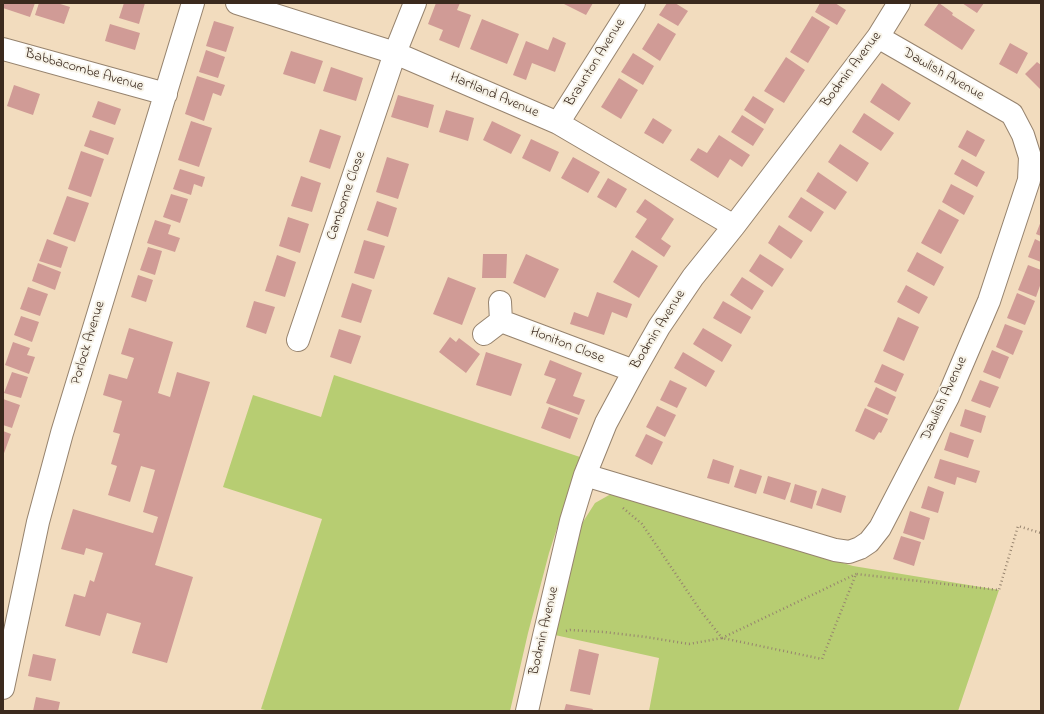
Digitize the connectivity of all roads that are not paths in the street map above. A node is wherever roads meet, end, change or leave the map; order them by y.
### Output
1 (193, 3) edge
2 (237, 3) edge
3 (415, 3) edge
4 (634, 3) edge
5 (899, 3) edge
6 (878, 37) junction
7 (3, 49) edge
8 (395, 53) junction
9 (166, 94) junction
10 (558, 123) junction
11 (734, 226) junction
12 (495, 319) dead end
13 (298, 340) dead end
14 (634, 371) junction
15 (585, 475) junction
16 (3, 688) edge
17 (528, 711) edge

1 - 9 street, Porlock Avenue
2 - 8 street, Hartland Avenue
3 - 8 street, Camborne Close
4 - 10 street, Braunton Avenue
5 - 6 street, Bodmin Avenue
6 - 11 street, Bodmin Avenue
6 - 15 street, Dawlish Avenue
7 - 9 street, Babbacombe Avenue
8 - 10 street, Hartland Avenue
8 - 13 street, Camborne Close
9 - 16 street, Porlock Avenue
10 - 11 street, Hartland Avenue
11 - 14 street, Bodmin Avenue
12 - 14 street, Honiton Close
14 - 15 street, Bodmin Avenue
15 - 17 street, Bodmin Avenue

